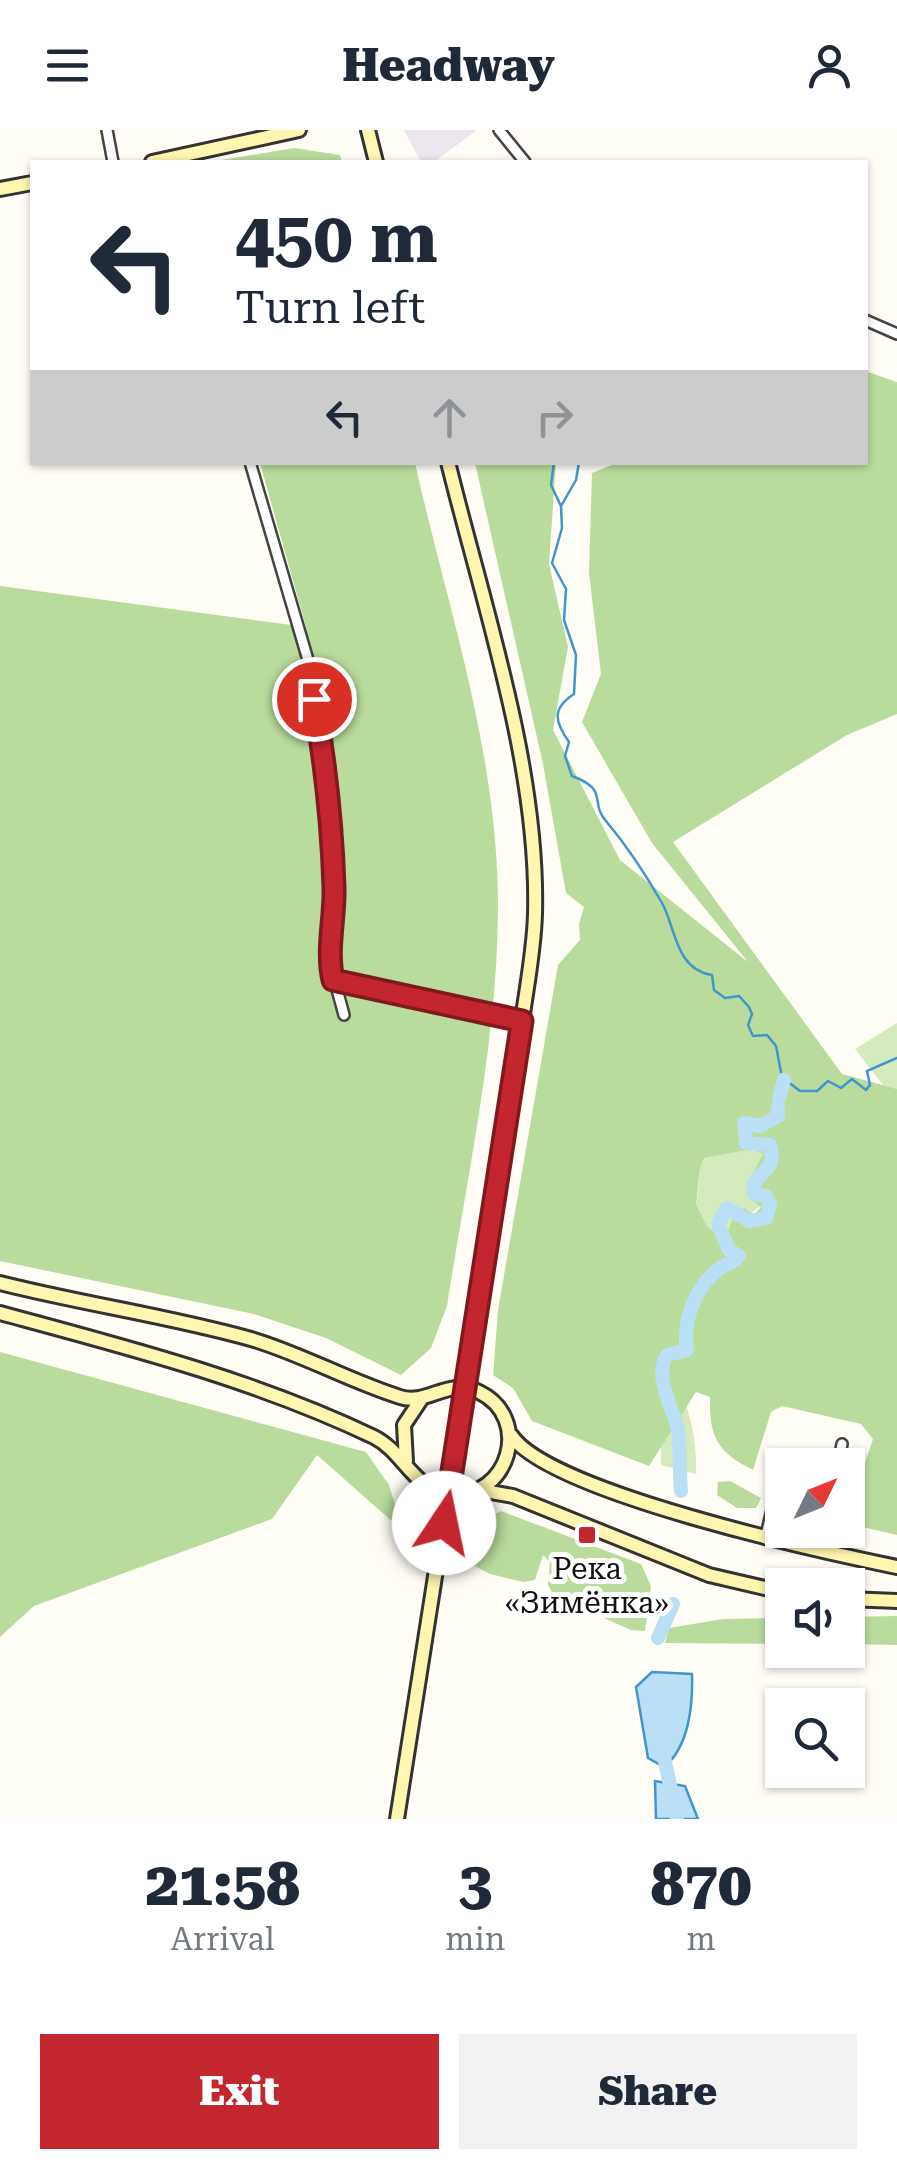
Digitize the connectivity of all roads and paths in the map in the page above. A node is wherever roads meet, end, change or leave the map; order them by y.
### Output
1 (106, 130) edge
2 (299, 130) edge
3 (368, 130) edge
4 (499, 130) edge
5 (113, 160) edge
6 (177, 160) edge
7 (376, 160) edge
8 (524, 160) edge
9 (30, 184) edge
10 (0, 189) edge
11 (868, 321) edge
12 (897, 334) edge
13 (251, 465) edge
14 (449, 465) edge
15 (333, 980) junction
16 (344, 1015) dead end
17 (522, 1021) junction
18 (0, 1283) edge
19 (0, 1314) edge
20 (466, 1387) junction
21 (426, 1395) junction
22 (510, 1433) junction
23 (842, 1444) dead end
24 (841, 1448) edge
25 (406, 1464) junction
26 (479, 1490) junction
27 (450, 1494) junction
28 (765, 1539) edge
29 (807, 1548) edge
30 (897, 1567) edge
31 (765, 1588) edge
32 (865, 1600) edge
33 (897, 1601) edge
34 (397, 1819) edge

1 - 5 street
2 - 6 main road
3 - 7 main road
4 - 8 street
9 - 10 main road
11 - 12 street
13 - 15 street
14 - 17 main road
15 - 16 street
15 - 17 street
17 - 20 main road
18 - 21 main road
19 - 25 main road
20 - 21 main road
20 - 22 main road
20 - 27 main road
21 - 25 main road
22 - 26 main road
22 - 28 main road
23 - 24 street
25 - 27 main road
26 - 27 main road
26 - 31 main road
27 - 34 main road
29 - 30 main road
32 - 33 main road

